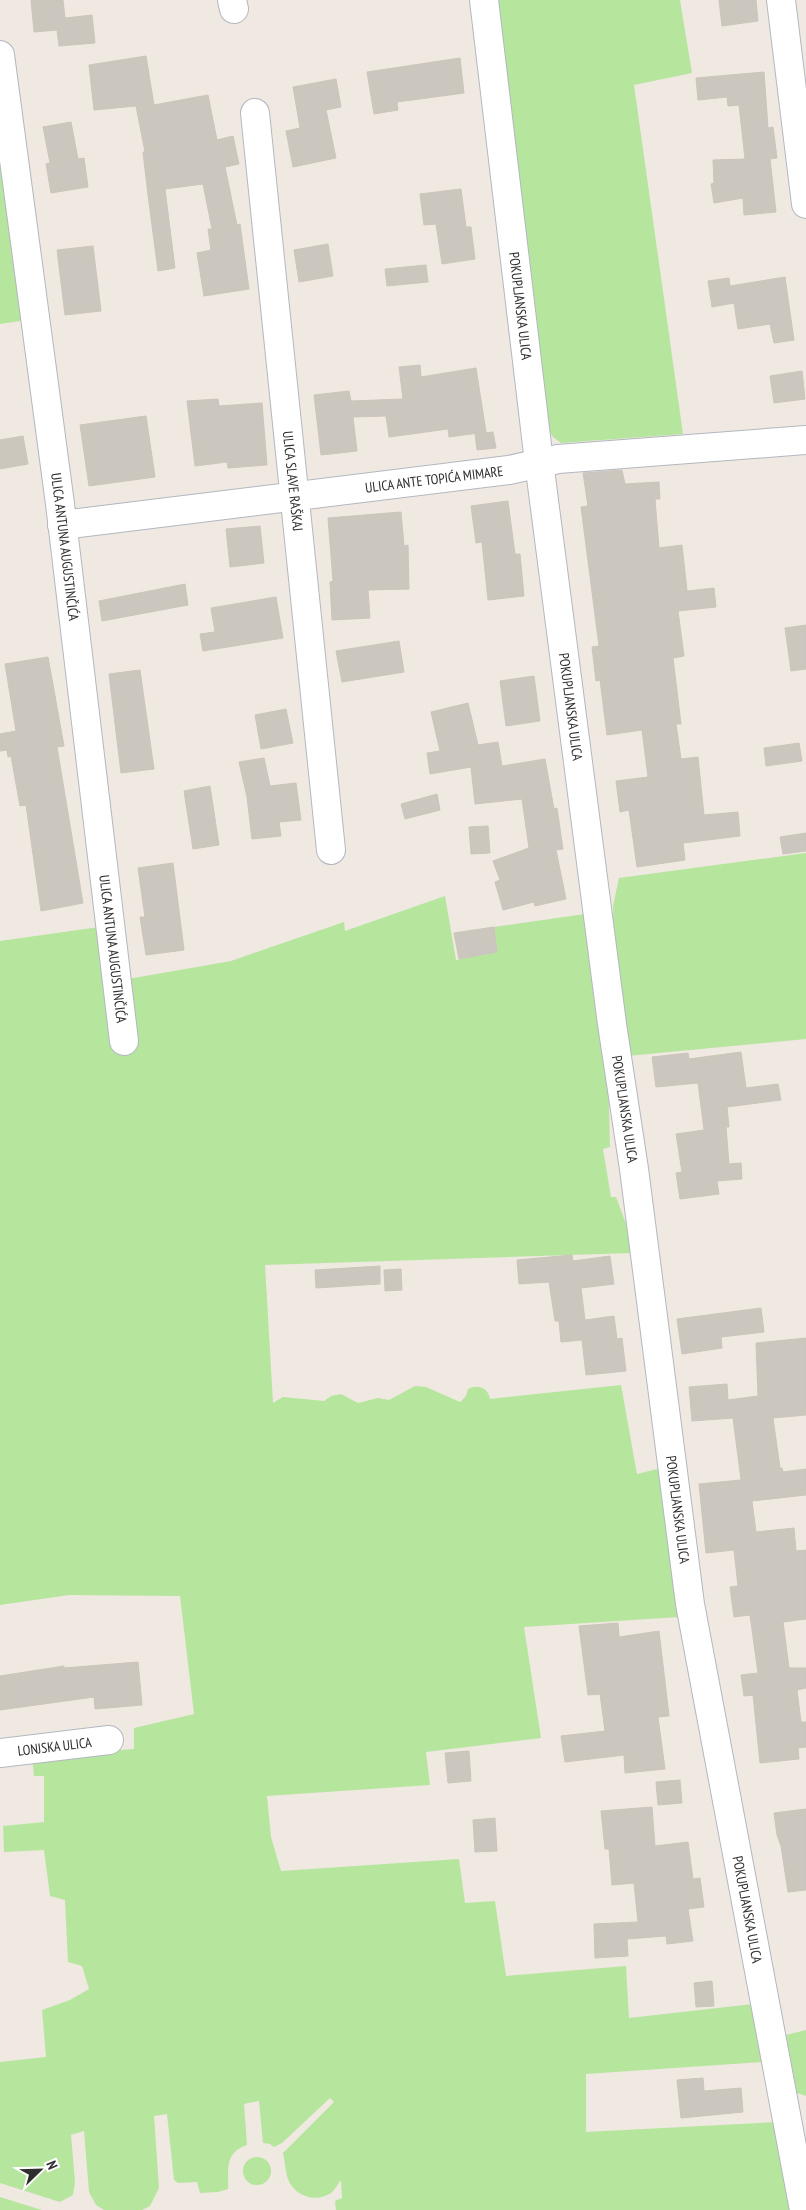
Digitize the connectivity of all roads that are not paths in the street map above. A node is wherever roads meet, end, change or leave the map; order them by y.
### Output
1 (484, 0) edge
2 (781, 0) edge
3 (0, 55) edge
4 (255, 113) dead end
5 (806, 204) edge
6 (806, 440) edge
7 (539, 462) junction
8 (295, 497) junction
9 (62, 525) junction
10 (331, 850) dead end
11 (124, 1041) dead end
12 (109, 1740) dead end
13 (0, 1753) edge
14 (804, 2210) edge

1 - 7 street, POKUPLJANSKA ULICA
2 - 5 street
3 - 9 street, ULICA ANTUNA AUGUSTINČIĆA
4 - 8 street, ULICA SLAVE RAŠKAJ
6 - 7 street, ULICA ANTE TOPIĆA MIMARE
7 - 8 street, ULICA ANTE TOPIĆA MIMARE
7 - 14 street, POKUPLJANSKA ULICA
8 - 9 street, ULICA ANTE TOPIĆA MIMARE
8 - 10 street, ULICA SLAVE RAŠKAJ
9 - 11 street, ULICA ANTUNA AUGUSTINČIĆA
12 - 13 street, LONJSKA ULICA

